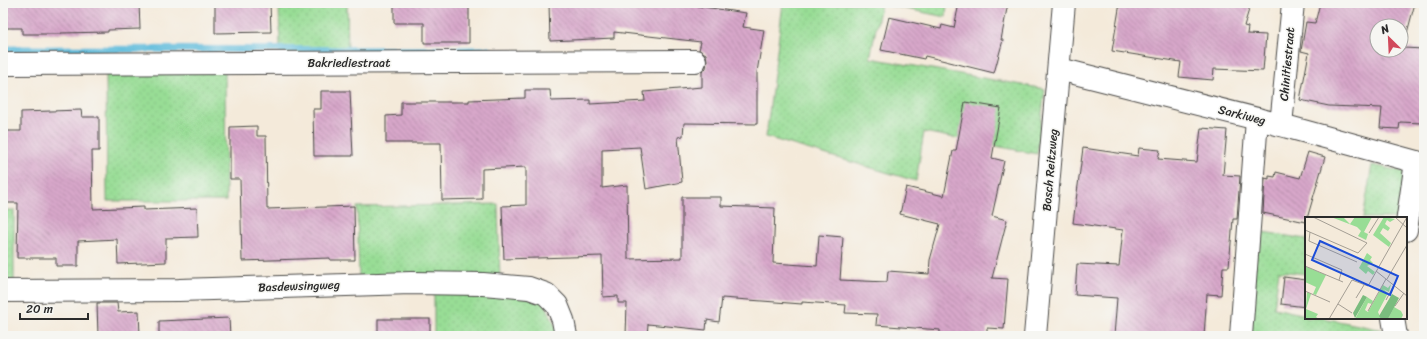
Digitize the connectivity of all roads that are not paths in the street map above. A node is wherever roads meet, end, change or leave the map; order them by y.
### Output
1 (1064, 3) edge
2 (1292, 3) edge
3 (695, 61) dead end
4 (3, 64) edge
5 (1059, 69) junction
6 (1257, 119) junction
7 (1281, 125) junction
8 (1420, 163) edge
9 (1407, 225) edge
10 (3, 291) edge
11 (1393, 319) edge
12 (566, 336) edge
13 (1035, 336) edge
14 (1241, 336) edge
15 (1396, 336) edge

1 - 5 street, Bosch Reitzweg
2 - 7 street, Chinitiestraat
3 - 4 street, Bakriediestraat
5 - 6 street, Sarkiweg
5 - 13 street, Bosch Reitzweg
6 - 7 street, Sarkiweg
6 - 14 street
7 - 8 street, Sarkiweg
8 - 9 street
10 - 12 street, Basdewsingweg
11 - 15 street

